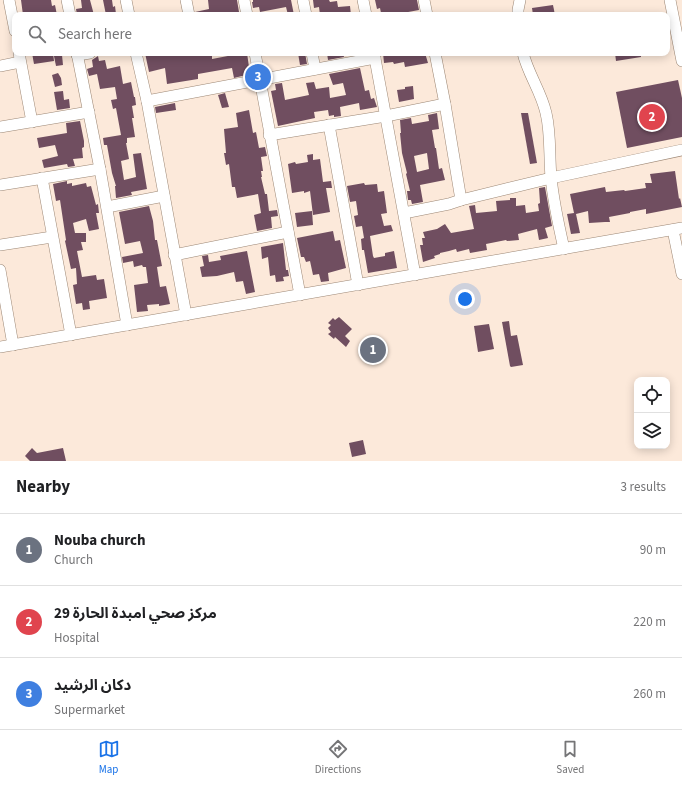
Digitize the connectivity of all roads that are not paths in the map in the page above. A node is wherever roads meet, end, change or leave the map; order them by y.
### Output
1 (9, 0) edge
2 (67, 0) edge
3 (126, 0) edge
4 (186, 0) edge
5 (244, 0) edge
6 (303, 0) edge
7 (363, 0) edge
8 (424, 0) edge
9 (520, 0) edge
10 (670, 0) edge
11 (69, 12) edge
12 (128, 12) edge
13 (188, 12) edge
14 (246, 12) edge
15 (305, 12) edge
16 (365, 12) edge
17 (426, 12) edge
18 (518, 12) edge
19 (12, 16) edge
20 (77, 56) edge
21 (137, 56) edge
22 (255, 56) edge
23 (313, 56) edge
24 (371, 56) edge
25 (375, 56) edge
26 (436, 56) edge
27 (524, 56) edge
28 (20, 58) edge
29 (682, 60) edge
30 (0, 66) edge
31 (315, 69) junction
32 (260, 80) junction
33 (147, 101) junction
34 (445, 104) junction
35 (89, 112) junction
36 (386, 116) junction
37 (32, 122) junction
38 (329, 126) junction
39 (0, 127) edge
40 (270, 135) junction
41 (682, 150) edge
42 (100, 169) junction
43 (42, 178) junction
44 (551, 178) junction
45 (0, 186) edge
46 (164, 196) junction
47 (461, 200) junction
48 (107, 207) junction
49 (404, 213) junction
50 (678, 229) edge
51 (288, 232) junction
52 (52, 237) junction
53 (0, 245) edge
54 (564, 249) junction
55 (174, 255) junction
56 (0, 270) edge
57 (682, 274) edge
58 (415, 275) junction
59 (358, 285) junction
60 (300, 295) junction
61 (186, 315) junction
62 (127, 325) junction
63 (71, 335) junction
64 (13, 345) junction
65 (0, 347) edge

1 - 19 street
2 - 11 street
3 - 12 street
4 - 13 street
5 - 14 street
6 - 15 street
7 - 16 street
8 - 17 street
9 - 18 street
10 - 29 street
20 - 35 street
21 - 33 street
22 - 32 street
23 - 31 street
24 - 31 street
25 - 36 street
26 - 34 street
27 - 44 street
28 - 30 street
28 - 37 street
31 - 32 street
32 - 33 street
32 - 40 street
33 - 46 street
34 - 36 street
34 - 47 street
35 - 37 street
35 - 42 street
36 - 38 street
36 - 49 street
37 - 39 street
38 - 40 street
38 - 59 street
40 - 51 street
41 - 44 street
42 - 43 street
42 - 48 street
43 - 45 street
43 - 52 street
44 - 47 street
44 - 54 street
46 - 48 street
46 - 55 street
47 - 49 street
48 - 62 street
49 - 58 street
50 - 54 street
50 - 57 street
51 - 55 street
51 - 60 street
52 - 53 street
52 - 63 street
54 - 58 street
55 - 61 street
56 - 64 street
58 - 59 street
59 - 60 street
60 - 61 street
61 - 62 street
62 - 63 street
63 - 64 street
64 - 65 street

